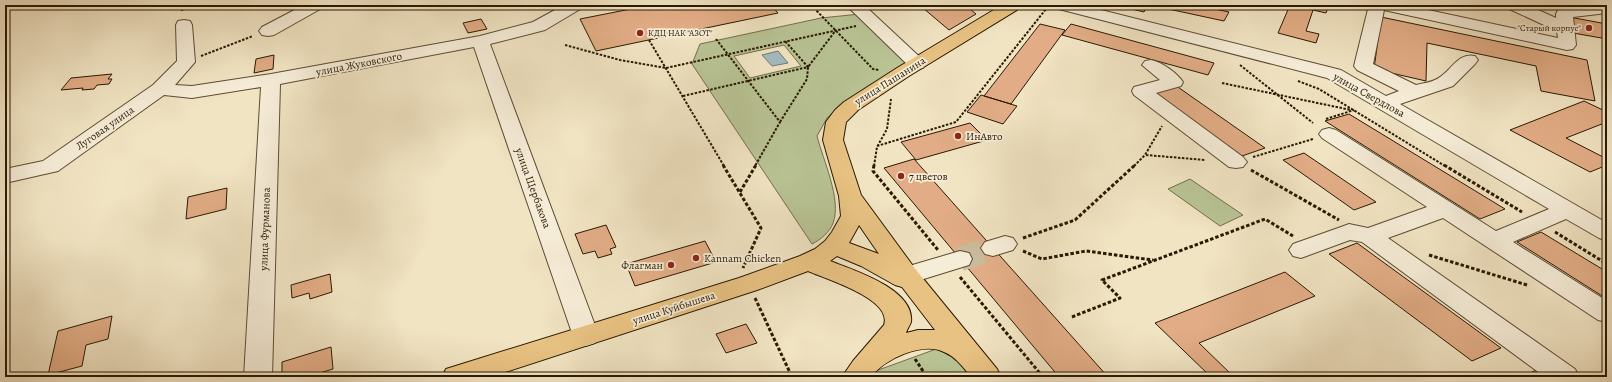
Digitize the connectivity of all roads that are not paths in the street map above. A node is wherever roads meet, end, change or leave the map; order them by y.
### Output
1 (8, 5) edge
2 (316, 5) edge
3 (576, 5) edge
4 (854, 5) edge
5 (1014, 5) edge
6 (1377, 5) edge
7 (1382, 5) edge
8 (1513, 5) edge
9 (5, 6) edge
10 (1607, 8) edge
11 (1056, 9) edge
12 (184, 24) dead end
13 (1565, 28) junction
14 (268, 31) road end
15 (480, 41) junction
16 (1469, 60) dead end
17 (917, 64) junction
18 (1151, 65) dead end
19 (271, 80) junction
20 (160, 90) junction
21 (1415, 92) junction
22 (1384, 103) junction
23 (1321, 128) road end
24 (1236, 162) road end
25 (5, 176) edge
26 (850, 196) junction
27 (1444, 209) junction
28 (1568, 210) junction
29 (1607, 233) edge
30 (1369, 236) junction
31 (1493, 241) junction
32 (833, 247) junction
33 (1306, 248) road end
34 (960, 259) tunnel mouth
35 (809, 262) junction
36 (908, 281) junction
37 (1607, 313) edge
38 (586, 336) junction
39 (980, 367) edge
40 (863, 369) edge
41 (258, 377) edge
42 (456, 377) edge
43 (1565, 377) edge

1 - 9 street
2 - 14 street
3 - 15 street, улица Жуковского
4 - 17 street
5 - 17 main road, улица Пашанина
6 - 21 street
7 - 13 street
8 - 13 street
10 - 13 street
11 - 22 street, улица Свердлова
12 - 20 street, Луговая улица
15 - 19 street, улица Жуковского
15 - 38 street, улица Щербакова
16 - 21 street
17 - 26 main road, улица Пашанина
18 - 24 street
19 - 20 street, улица Жуковского
19 - 41 street, улица Фурманова
20 - 25 street, Луговая улица
21 - 22 street
22 - 28 street, улица Свердлова
23 - 27 street
26 - 32 main road, улица Куйбышева
26 - 36 main road
27 - 30 street
27 - 31 street
28 - 29 street, улица Свердлова
28 - 31 street
30 - 33 street
30 - 43 street
31 - 37 street
32 - 35 main road, улица Куйбышева
32 - 36 main road
34 - 36 street
35 - 38 main road, улица Куйбышева
35 - 40 main road
36 - 39 main road
38 - 42 main road, улица Куйбышева
39 - 40 main road

